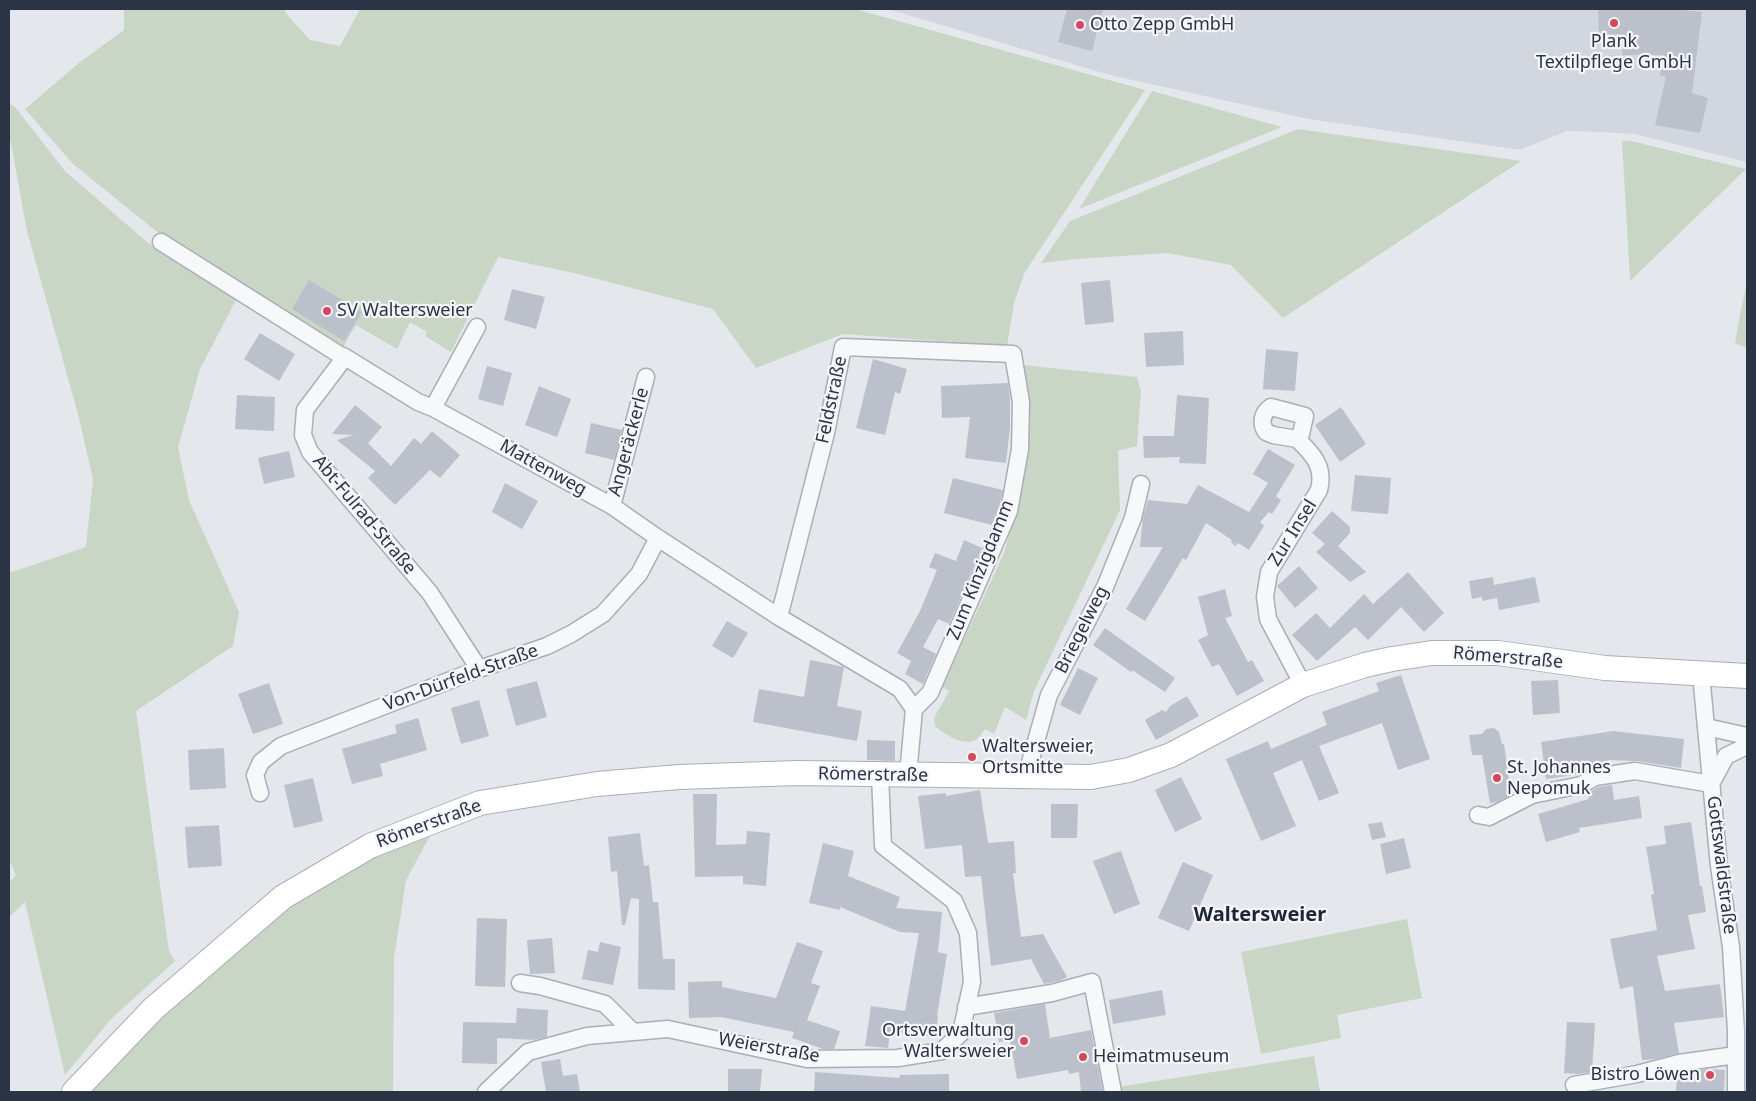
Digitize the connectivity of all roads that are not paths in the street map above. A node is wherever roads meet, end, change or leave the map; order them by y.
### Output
1 (161, 242) dead end
2 (477, 327) dead end
3 (1014, 354) joint
4 (345, 357) junction
5 (646, 377) dead end
6 (433, 408) junction
7 (1297, 440) dead end
8 (1141, 484) dead end
9 (612, 506) junction
10 (658, 538) junction
11 (779, 617) junction
12 (478, 669) junction
13 (1702, 674) junction
14 (1747, 676) edge
15 (1303, 685) junction
16 (914, 709) junction
17 (1706, 727) junction
18 (1747, 736) edge
19 (1747, 746) edge
20 (880, 774) junction
21 (908, 775) junction
22 (1026, 777) junction
23 (1710, 784) junction
24 (260, 793) dead end
25 (1478, 815) dead end
26 (520, 984) dead end
27 (966, 1007) junction
28 (633, 1032) junction
29 (1736, 1055) junction
30 (1574, 1084) dead end
31 (74, 1092) edge
32 (486, 1092) edge
33 (1113, 1092) edge
34 (1736, 1092) edge

1 - 4 street, Mattenweg
2 - 6 street
3 - 11 street, Feldstraße
3 - 16 street, Zum Kinzigdamm
4 - 6 street, Mattenweg
4 - 12 street, Abt-Fulrad-Straße
5 - 9 street, Angeräckerle
6 - 9 street, Mattenweg
7 - 15 street, Zur Insel
8 - 22 street, Briegelweg
9 - 10 street, Mattenweg
10 - 11 street, Mattenweg
10 - 12 street, Von-Dürfeld-Straße
11 - 16 street, Mattenweg
12 - 24 street, Von-Dürfeld-Straße
13 - 14 street, Römerstraße
13 - 15 street, Römerstraße
13 - 17 street, Gottswaldstraße
15 - 22 street, Römerstraße
16 - 21 street
17 - 18 street
17 - 23 street, Gottswaldstraße
19 - 23 street
20 - 21 street, Römerstraße
20 - 27 street, Weierstraße
20 - 31 street, Römerstraße
21 - 22 street, Römerstraße
23 - 25 street
23 - 29 street, Gottswaldstraße
26 - 28 street
27 - 28 street, Weierstraße
27 - 33 street
28 - 32 street, Weierstraße
29 - 30 street
29 - 34 street, Gottswaldstraße

